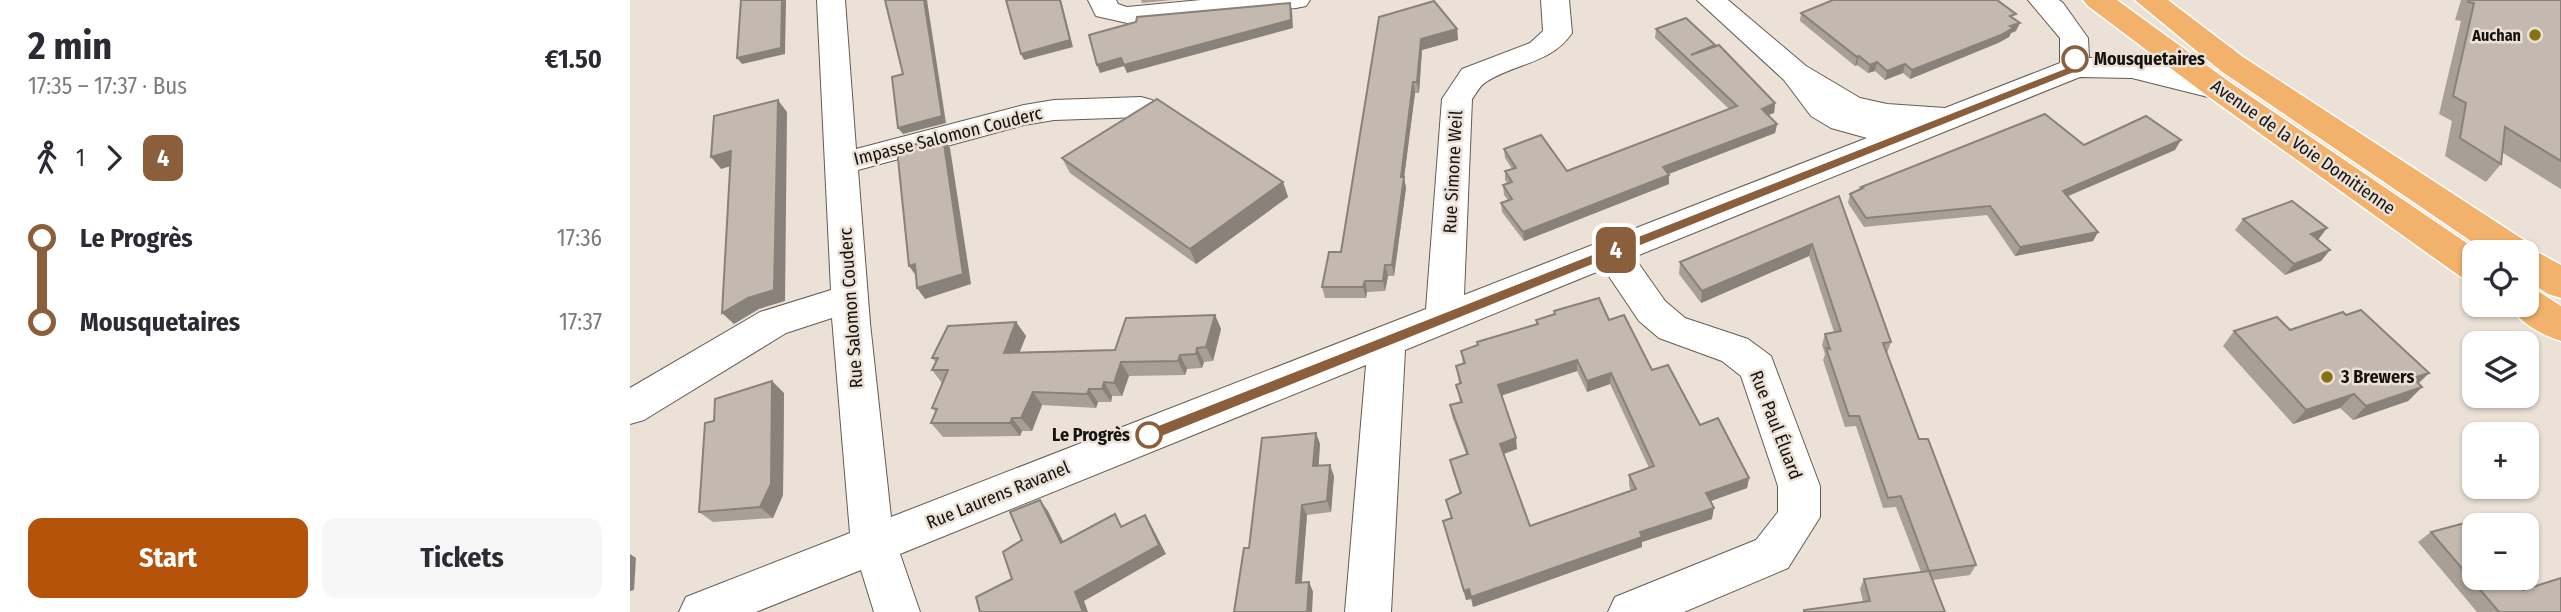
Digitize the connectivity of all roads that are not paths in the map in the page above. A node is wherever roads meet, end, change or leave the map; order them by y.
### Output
1 (831, 0) edge
2 (1102, 0) edge
3 (1296, 0) edge
4 (1555, 0) edge
5 (1711, 0) edge
6 (2042, 0) edge
7 (2098, 0) edge
8 (2150, 0) edge
9 (2075, 68) junction
10 (1795, 73) junction
11 (2220, 90) junction
12 (1141, 107) edge
13 (1953, 117) junction
14 (1901, 137) junction
15 (840, 163) junction
16 (2496, 240) edge
17 (1611, 252) junction
18 (2462, 259) edge
19 (2539, 269) edge
20 (2561, 284) edge
21 (849, 299) junction
22 (2539, 311) edge
23 (1444, 318) junction
24 (2561, 326) edge
25 (1387, 341) junction
26 (630, 408) edge
27 (875, 544) junction
28 (702, 612) edge
29 (897, 612) edge
30 (1368, 612) edge
31 (1631, 612) edge

1 - 15 street, Rue Salomon Couderc
2 - 3 street
4 - 23 street, Rue Simone Weil
5 - 10 street
6 - 9 street
7 - 11 main road, Avenue de la Voie Domitienne
8 - 16 main road, Avenue de la Voie Domitienne
9 - 11 street, Rue Laurens Ravanel
9 - 13 street, Rue Laurens Ravanel
10 - 13 street
10 - 14 street
11 - 18 main road, Avenue de la Voie Domitienne
12 - 15 street, Impasse Salomon Couderc
13 - 14 street, Rue Laurens Ravanel
14 - 17 street, Rue Laurens Ravanel
15 - 21 street, Rue Salomon Couderc
17 - 23 street, Rue Laurens Ravanel
17 - 31 street, Rue Paul Éluard
19 - 20 main road
21 - 26 street
21 - 27 street, Rue Salomon Couderc
22 - 24 main road
23 - 25 street, Rue Laurens Ravanel
25 - 27 street, Rue Laurens Ravanel
25 - 30 street
27 - 28 street, Rue Laurens Ravanel
27 - 29 street, Rue Salomon Couderc

